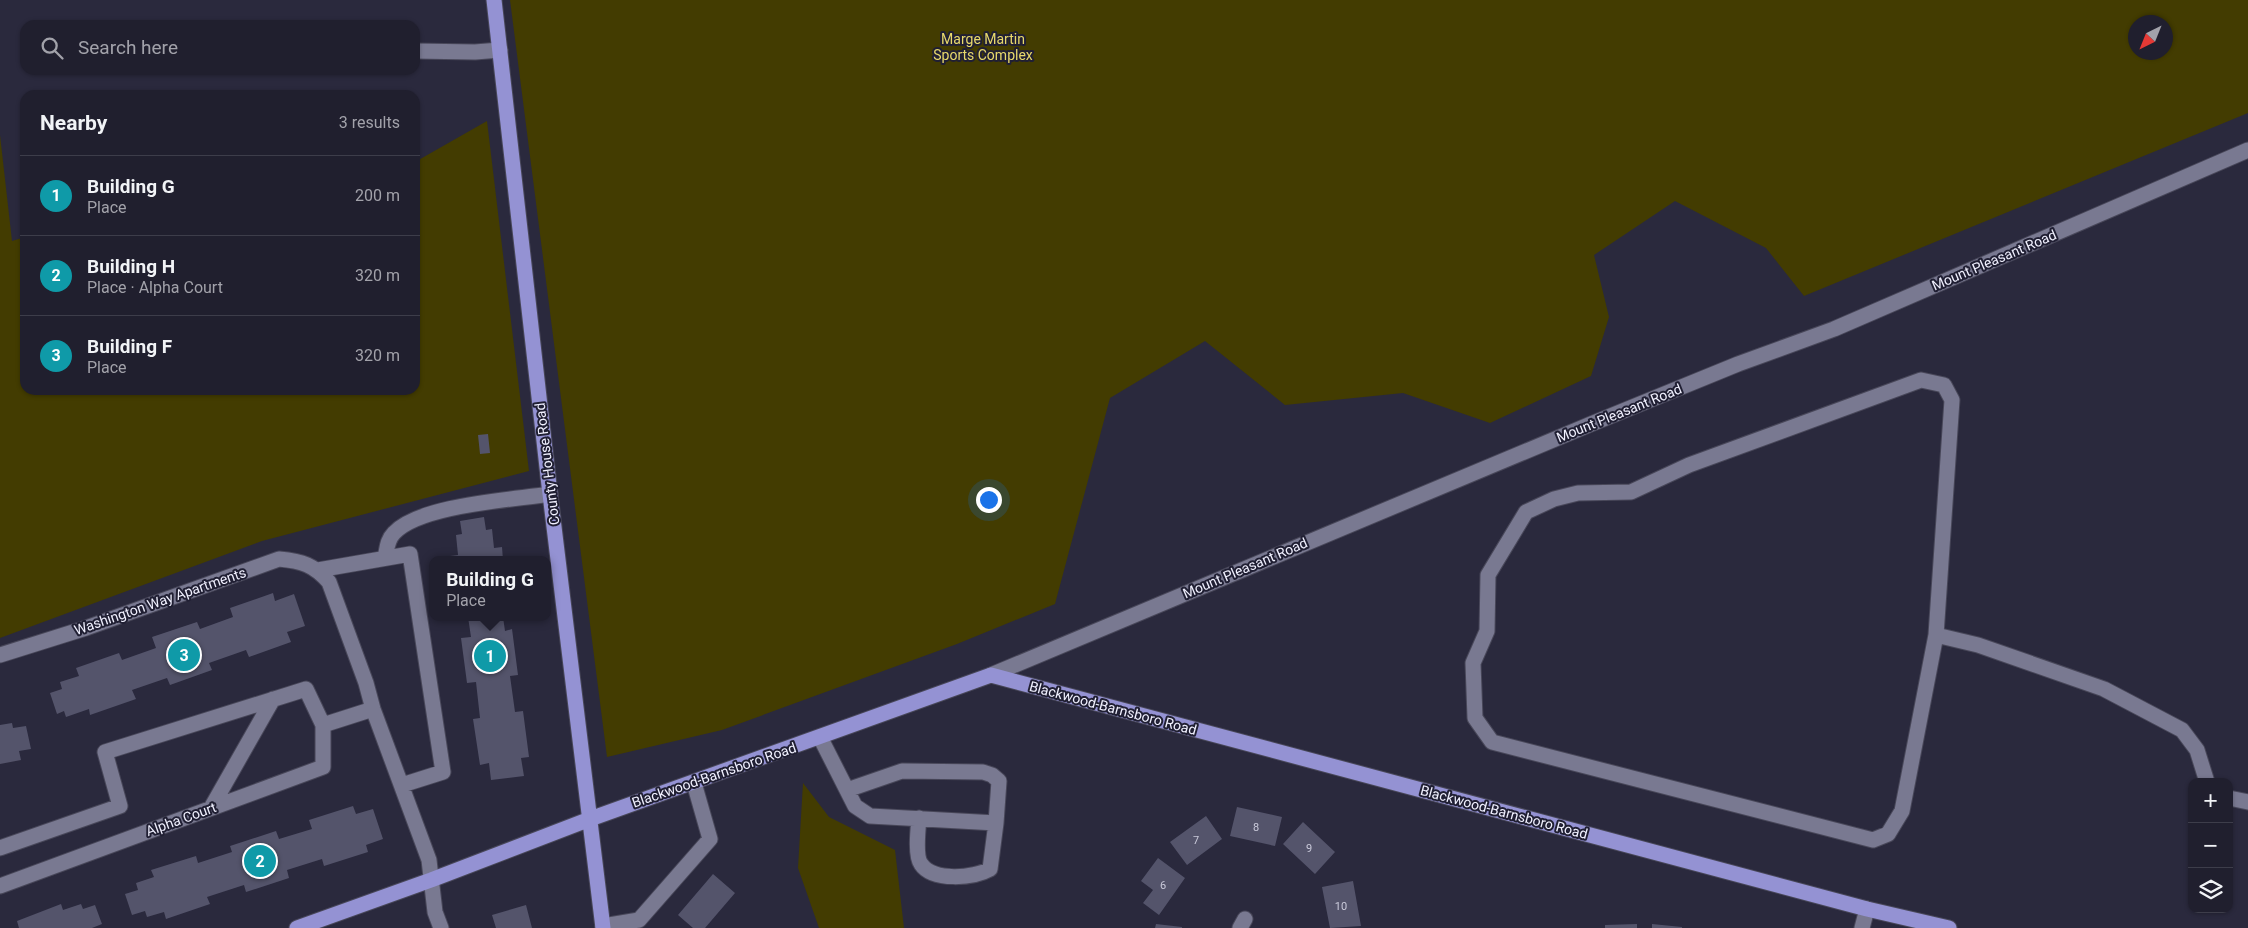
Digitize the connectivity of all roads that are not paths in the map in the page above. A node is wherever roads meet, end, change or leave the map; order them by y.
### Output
1 (494, 0) edge
2 (500, 50) junction
3 (420, 51) edge
4 (2248, 150) edge
5 (550, 494) junction
6 (385, 558) junction
7 (318, 570) junction
8 (1936, 634) junction
9 (0, 655) edge
10 (991, 676) junction
11 (273, 700) junction
12 (372, 709) junction
13 (323, 725) junction
14 (820, 738) junction
15 (2206, 778) edge
16 (694, 783) junction
17 (402, 785) junction
18 (847, 790) junction
19 (2233, 800) edge
20 (2248, 802) edge
21 (211, 808) junction
22 (918, 818) junction
23 (590, 819) junction
24 (996, 823) junction
25 (0, 848) edge
26 (431, 880) junction
27 (0, 886) edge
28 (1866, 909) junction
29 (603, 927) edge
30 (297, 928) edge
31 (441, 928) edge
32 (1862, 928) edge
33 (1949, 928) edge

1 - 2 main road, County House Road
2 - 3 street
2 - 5 main road, County House Road
4 - 10 street, Mount Pleasant Road
5 - 6 street
5 - 23 main road, County House Road
6 - 7 street
6 - 17 street
7 - 9 street, Washington Way Apartments
7 - 12 street
8 - 8 street
8 - 15 street
10 - 14 main road, Blackwood-Barnsboro Road
10 - 28 main road, Blackwood-Barnsboro Road
11 - 13 street
11 - 21 street
11 - 25 street
12 - 13 street
12 - 17 street
13 - 21 street, Alpha Court
14 - 16 main road, Blackwood-Barnsboro Road
14 - 18 street
16 - 23 main road, Blackwood-Barnsboro Road
16 - 29 street
17 - 26 street
18 - 22 street
18 - 24 street
19 - 20 street
21 - 27 street, Alpha Court
22 - 24 street
22 - 24 street
23 - 26 main road, Blackwood-Barnsboro Road
23 - 29 main road, County House Road
26 - 30 main road, Blackwood-Barnsboro Road
26 - 31 street
28 - 32 street
28 - 33 main road, Blackwood-Barnsboro Road

